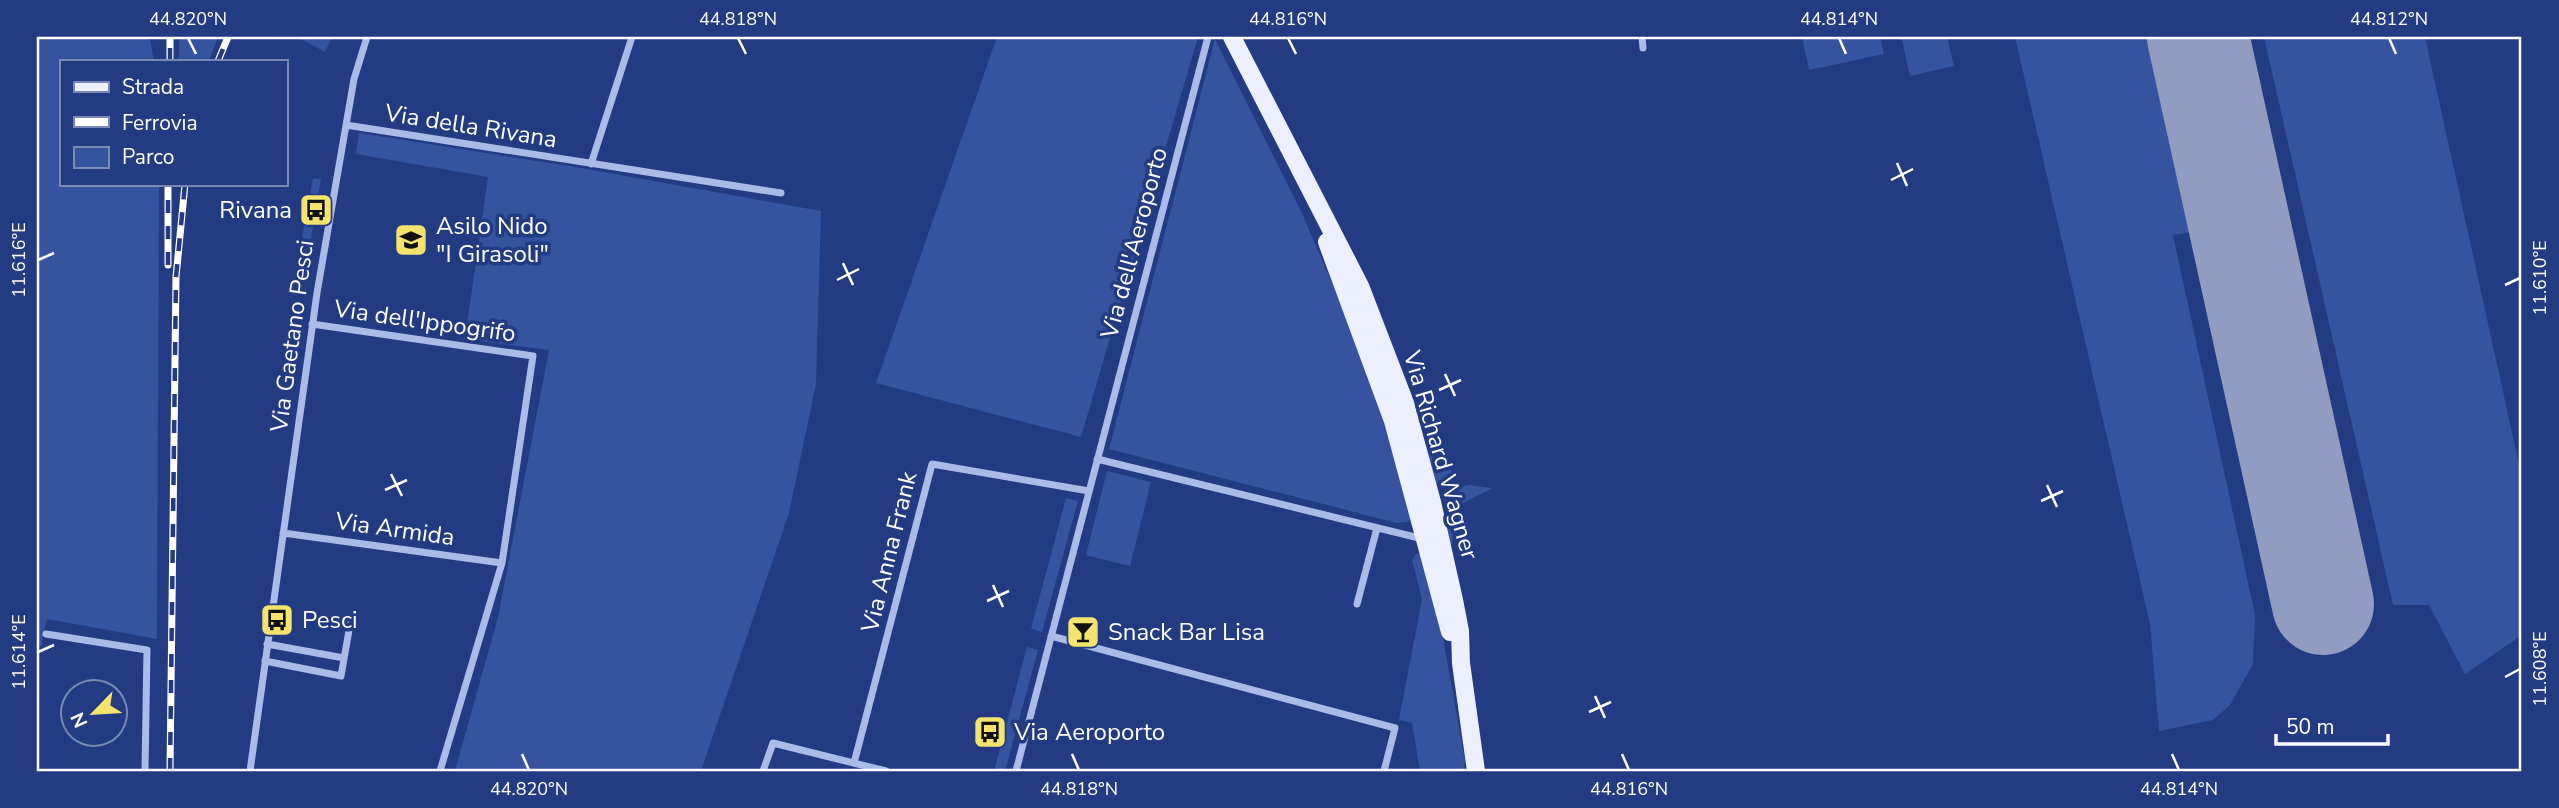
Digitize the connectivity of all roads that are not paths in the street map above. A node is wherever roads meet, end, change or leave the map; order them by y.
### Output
1 (367, 37) edge
2 (632, 37) edge
3 (1208, 37) edge
4 (1231, 37) edge
5 (1642, 37) edge
6 (1643, 48) dead end
7 (346, 125) junction
8 (591, 164) junction
9 (1311, 192) junction
10 (781, 193) dead end
11 (312, 324) junction
12 (1097, 459) junction
13 (1089, 491) junction
14 (1377, 528) junction
15 (283, 533) junction
16 (1426, 540) junction
17 (502, 563) junction
18 (1357, 604) dead end
19 (351, 619) dead end
20 (46, 634) dead end
21 (1051, 636) junction
22 (267, 644) junction
23 (344, 658) junction
24 (265, 660) junction
25 (1461, 663) junction
26 (854, 763) junction
27 (1475, 766) edge
28 (145, 771) edge
29 (250, 771) edge
30 (440, 771) edge
31 (763, 771) edge
32 (886, 771) edge
33 (1017, 771) edge
34 (1384, 771) edge

1 - 7 street, Via Gaetano Pesci
2 - 8 street
3 - 12 street, Via dell'Aeroporto
4 - 9 main road, Via Richard Wagner
5 - 6 street
7 - 8 street, Via della Rivana
7 - 11 street, Via Gaetano Pesci
8 - 10 street, Via della Rivana
9 - 16 main road, Via Richard Wagner
9 - 25 main road, Via Richard Wagner
11 - 15 street, Via Gaetano Pesci
11 - 17 street, Via dell'Ippogrifo
12 - 13 street, Via dell'Aeroporto
12 - 14 street
13 - 21 street, Via dell'Aeroporto
13 - 26 street, Via Anna Frank
14 - 16 street
14 - 18 street
15 - 17 street, Via Armida
15 - 22 street, Via Gaetano Pesci
16 - 25 main road, Via Richard Wagner
17 - 30 street
19 - 23 street
20 - 28 street
21 - 33 street, Via dell'Aeroporto
21 - 34 street
22 - 23 street
22 - 24 street, Via Gaetano Pesci
23 - 24 street
24 - 29 street, Via Gaetano Pesci
25 - 27 main road, Via Richard Wagner
26 - 31 street
26 - 32 street

